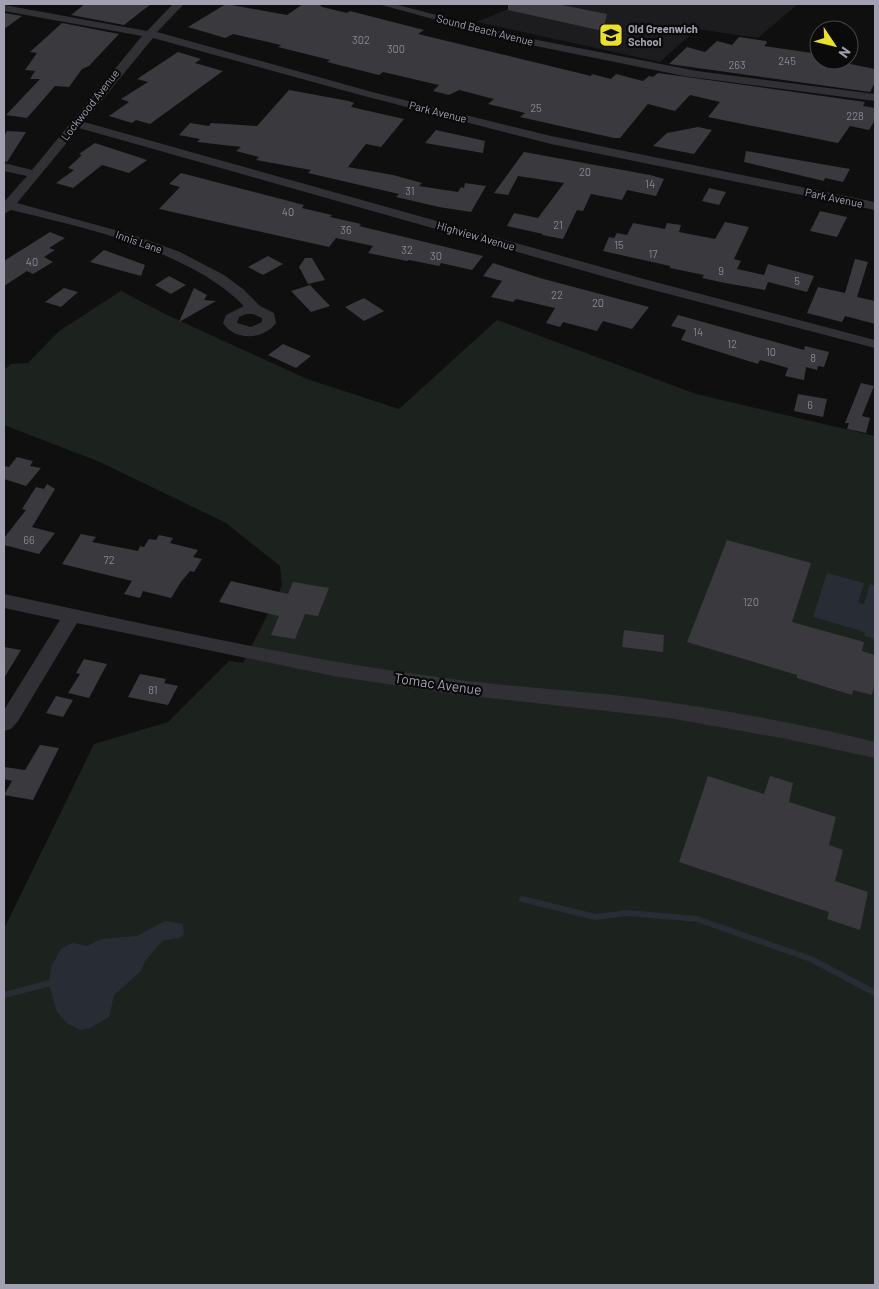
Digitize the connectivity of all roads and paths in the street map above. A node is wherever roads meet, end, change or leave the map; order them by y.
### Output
1 (179, 4) edge
2 (383, 4) edge
3 (416, 4) edge
4 (4, 8) edge
5 (403, 9) junction
6 (148, 34) junction
7 (653, 67) joint
8 (694, 74) joint
9 (875, 98) edge
10 (77, 124) junction
11 (4, 167) edge
12 (34, 174) junction
13 (875, 206) edge
14 (6, 207) edge
15 (255, 309) dead end
16 (875, 344) edge
17 (4, 601) edge
18 (72, 616) junction
19 (4, 723) edge
20 (875, 750) edge

1 - 6 street, Lockwood Avenue
2 - 5 street, Sound Beach Avenue
3 - 5 street
4 - 6 street, Park Avenue
5 - 7 street, Sound Beach Avenue
6 - 10 street, Lockwood Avenue
6 - 13 street, Park Avenue
7 - 8 street, Sound Beach Avenue
8 - 9 street, Sound Beach Avenue
10 - 12 street, Lockwood Avenue
10 - 16 street, Highview Avenue
11 - 12 street
12 - 14 street, Lockwood Avenue
14 - 15 street, Innis Lane
17 - 18 street, Tomac Avenue
18 - 19 street
18 - 20 street, Tomac Avenue

